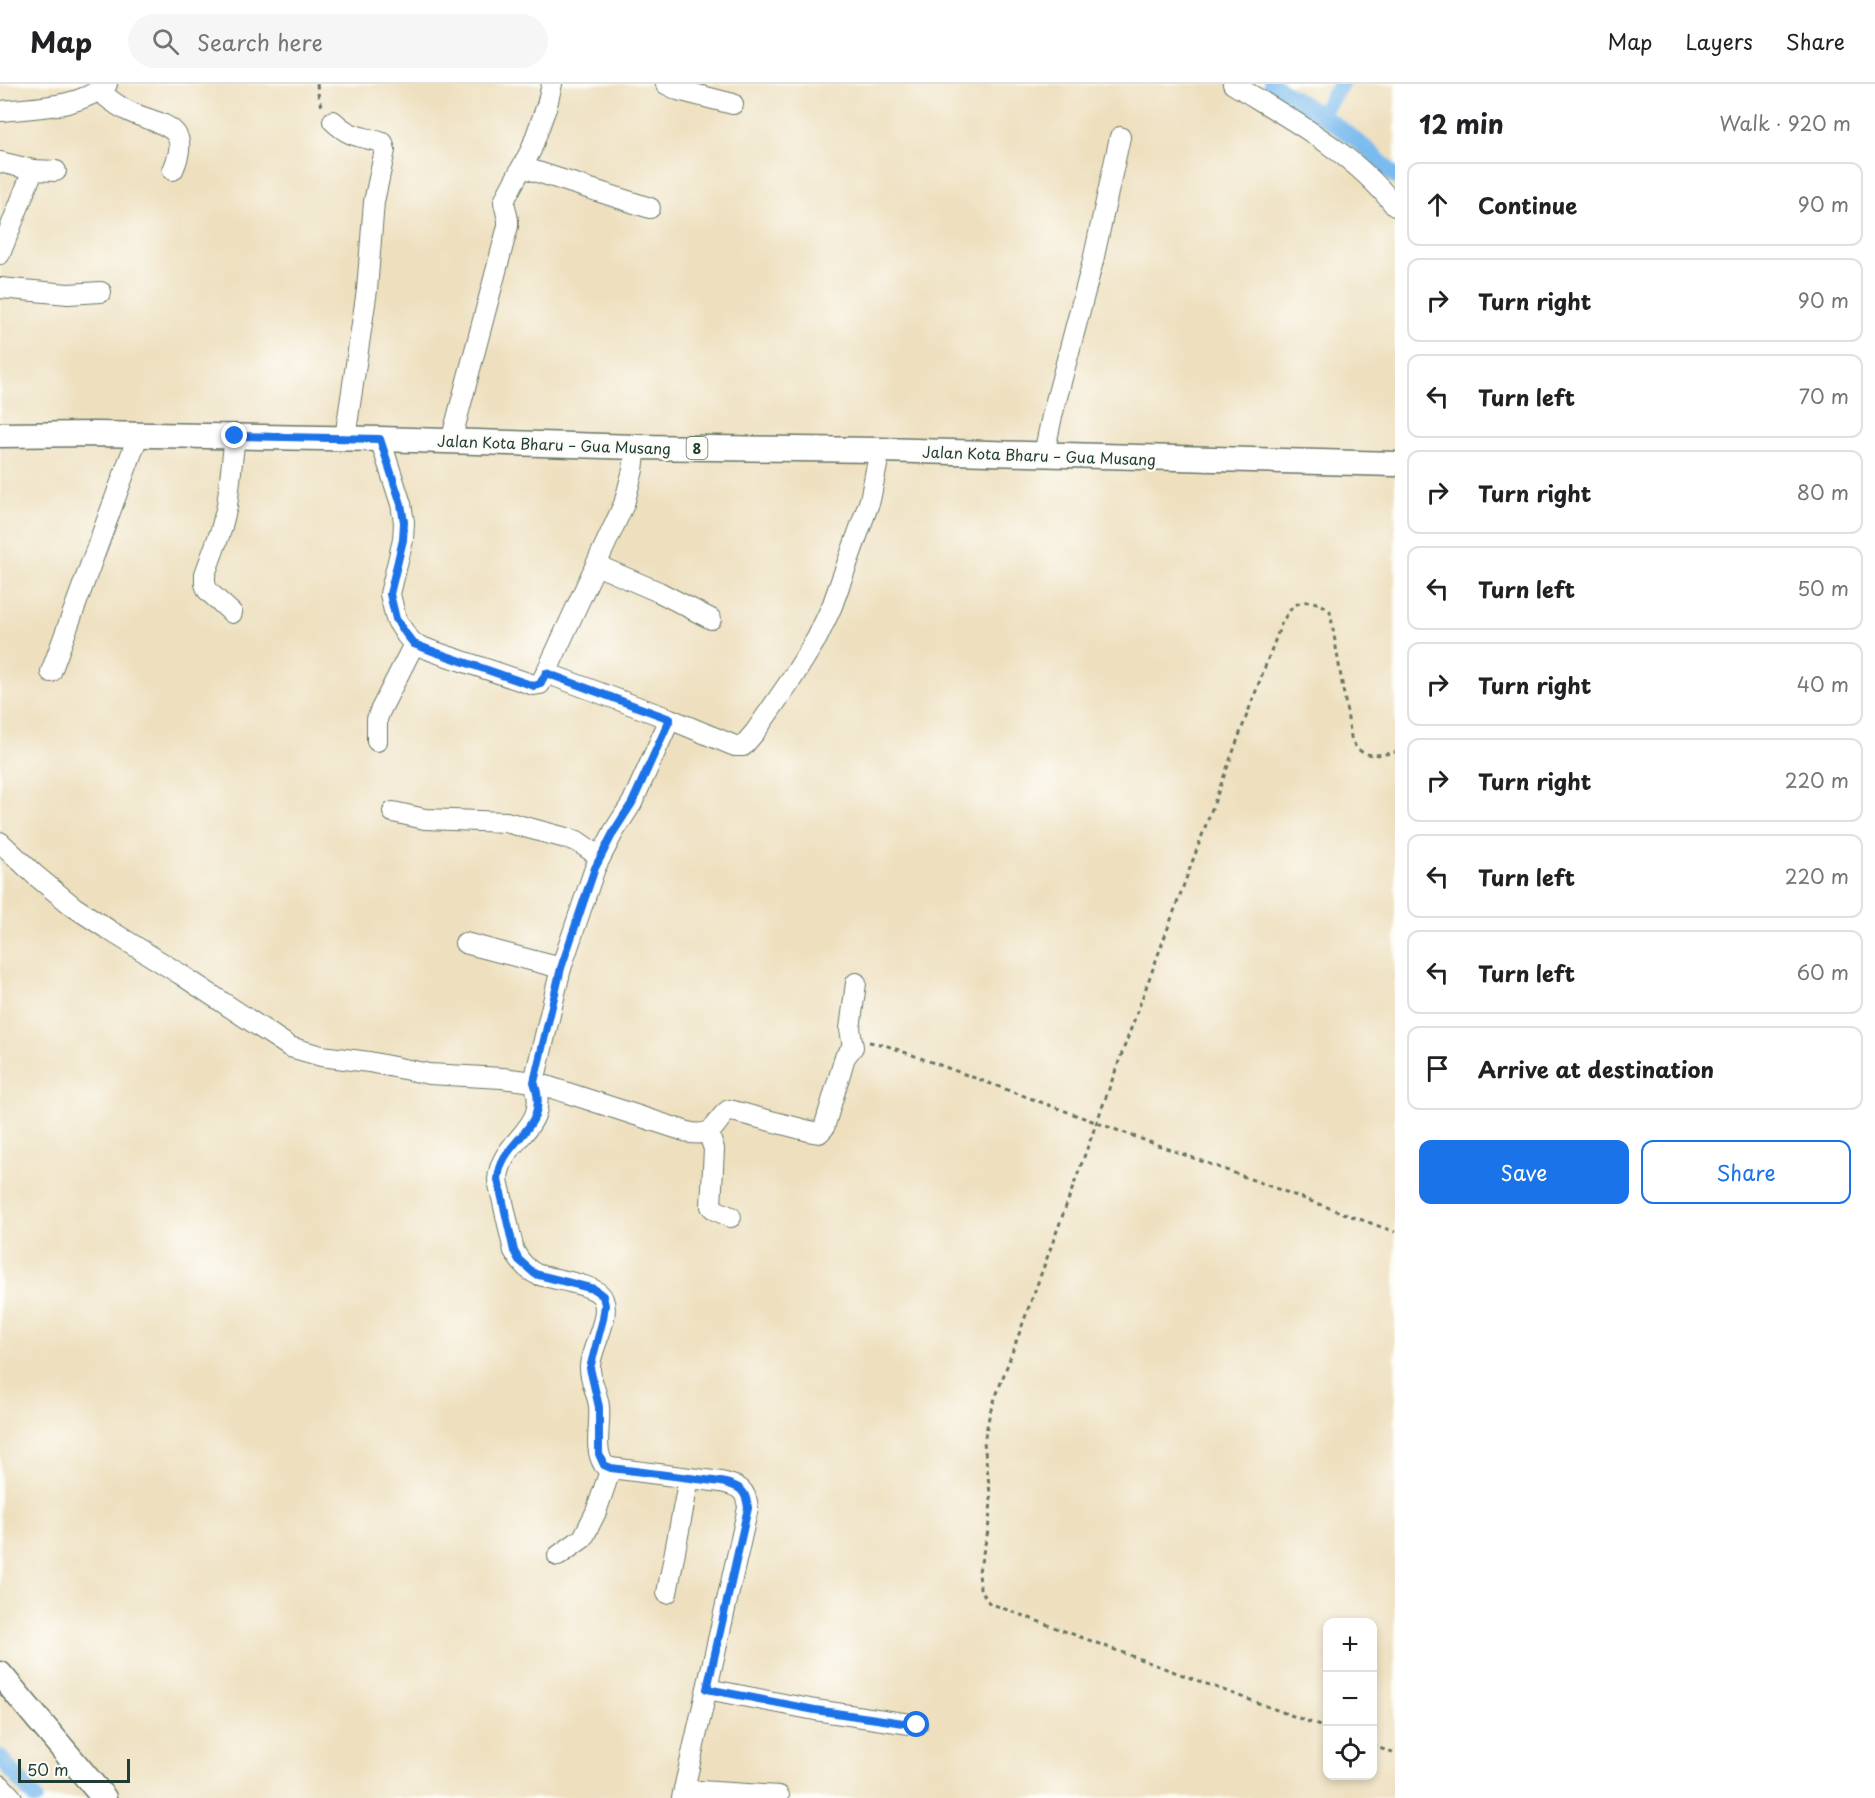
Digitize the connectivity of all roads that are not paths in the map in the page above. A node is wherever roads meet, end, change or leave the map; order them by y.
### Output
1 (552, 84) edge
2 (666, 84) edge
3 (1233, 84) edge
4 (103, 87) edge
5 (733, 104) dead end
6 (0, 111) edge
7 (333, 121) road end
8 (1120, 137) dead end
9 (0, 162) edge
10 (522, 167) junction
11 (33, 170) junction
12 (172, 170) dead end
13 (56, 171) dead end
14 (1395, 206) edge
15 (650, 208) dead end
16 (3, 234) edge
17 (0, 254) edge
18 (0, 288) edge
19 (101, 292) dead end
20 (0, 435) edge
21 (138, 436) junction
22 (235, 436) junction
23 (345, 438) junction
24 (380, 439) junction
25 (451, 441) junction
26 (636, 447) junction
27 (880, 450) junction
28 (1044, 454) junction
29 (1395, 464) edge
30 (596, 565) junction
31 (232, 614) dead end
32 (711, 619) dead end
33 (414, 644) junction
34 (51, 672) dead end
35 (546, 673) junction
36 (670, 719) junction
37 (377, 741) dead end
38 (393, 812) dead end
39 (0, 842) edge
40 (600, 857) junction
41 (465, 943) dead end
42 (561, 968) junction
43 (856, 983) dead end
44 (534, 1082) junction
45 (708, 1132) junction
46 (731, 1217) dead end
47 (611, 1468) junction
48 (689, 1478) junction
49 (558, 1556) dead end
50 (667, 1593) dead end
51 (0, 1674) edge
52 (707, 1689) junction
53 (917, 1725) dead end
54 (0, 1785) edge
55 (683, 1794) edge
56 (779, 1796) dead end
57 (12, 1798) edge
58 (104, 1798) edge

1 - 10 street
2 - 5 street
3 - 14 street
4 - 6 street
4 - 12 street
7 - 23 street
8 - 28 street
9 - 11 street
10 - 15 street
10 - 25 street
11 - 13 street
11 - 16 street
16 - 17 street
18 - 19 street
20 - 21 main road, Jalan Kota Bharu – Gua Musang / 8
21 - 22 main road, Jalan Kota Bharu – Gua Musang / 8
21 - 34 street
22 - 23 main road, Jalan Kota Bharu – Gua Musang / 8
22 - 31 street
23 - 24 main road, Jalan Kota Bharu – Gua Musang / 8
24 - 25 main road, Jalan Kota Bharu – Gua Musang / 8
24 - 33 street
25 - 26 main road, Jalan Kota Bharu – Gua Musang / 8
26 - 27 main road, Jalan Kota Bharu – Gua Musang / 8
26 - 30 street
27 - 28 main road, Jalan Kota Bharu – Gua Musang / 8
27 - 36 street
28 - 29 main road, Jalan Kota Bharu – Gua Musang / 8
30 - 32 street
30 - 35 street
33 - 35 street
33 - 37 street
35 - 36 street
36 - 40 street
38 - 40 street
39 - 44 street
40 - 42 street
41 - 42 street
42 - 44 street
43 - 45 street
44 - 45 street
44 - 47 street
45 - 46 street
47 - 48 street
47 - 49 street
48 - 50 street
48 - 52 street
51 - 58 main road
52 - 53 street
52 - 55 street
54 - 57 street
55 - 56 street

